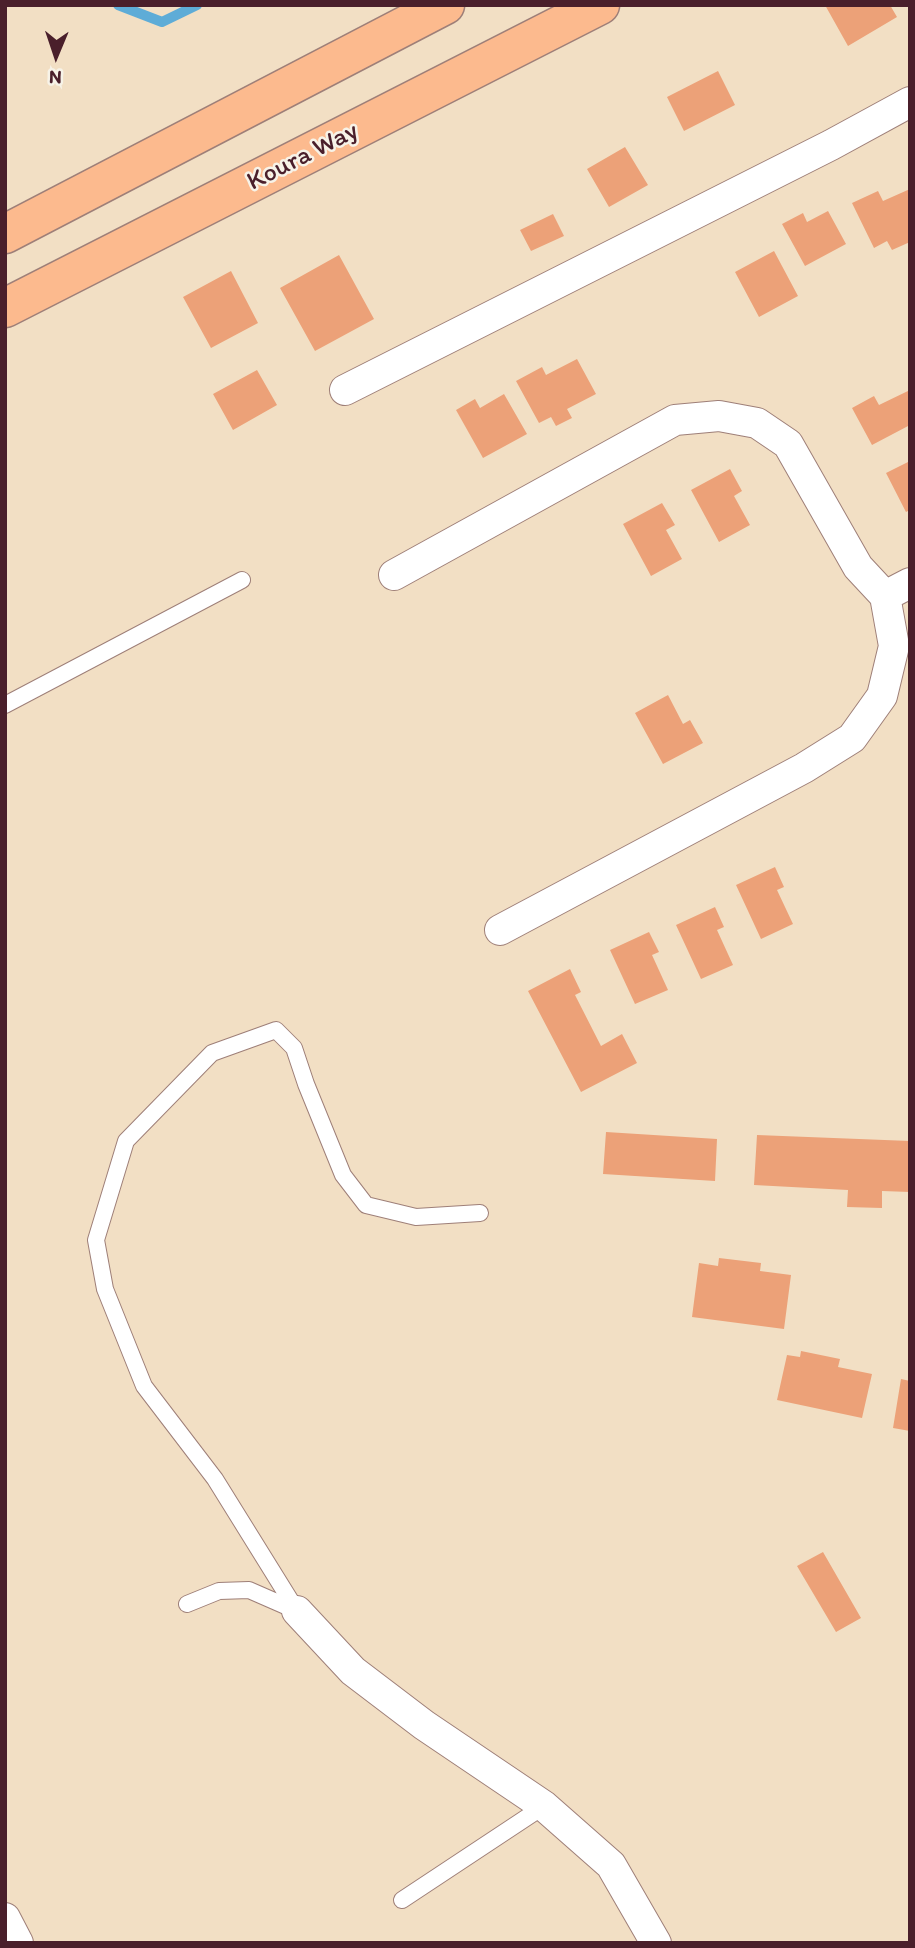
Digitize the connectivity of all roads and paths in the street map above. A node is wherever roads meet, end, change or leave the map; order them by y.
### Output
1 (445, 5) edge
2 (600, 5) edge
3 (910, 102) edge
4 (5, 234) edge
5 (5, 308) edge
6 (345, 390) dead end
7 (394, 575) dead end
8 (242, 580) dead end
9 (897, 589) edge
10 (5, 705) edge
11 (500, 930) dead end
12 (480, 1213) dead end
13 (187, 1604) dead end
14 (297, 1611) junction
15 (544, 1806) junction
16 (401, 1900) dead end
17 (5, 1918) edge
18 (18, 1943) edge
19 (656, 1943) edge

1 - 4 highway
2 - 5 highway, Koura Way
3 - 6 street
7 - 9 street
8 - 10 lane
9 - 11 street
12 - 14 lane
13 - 14 lane
14 - 15 street
15 - 16 lane
15 - 19 street
17 - 18 street

